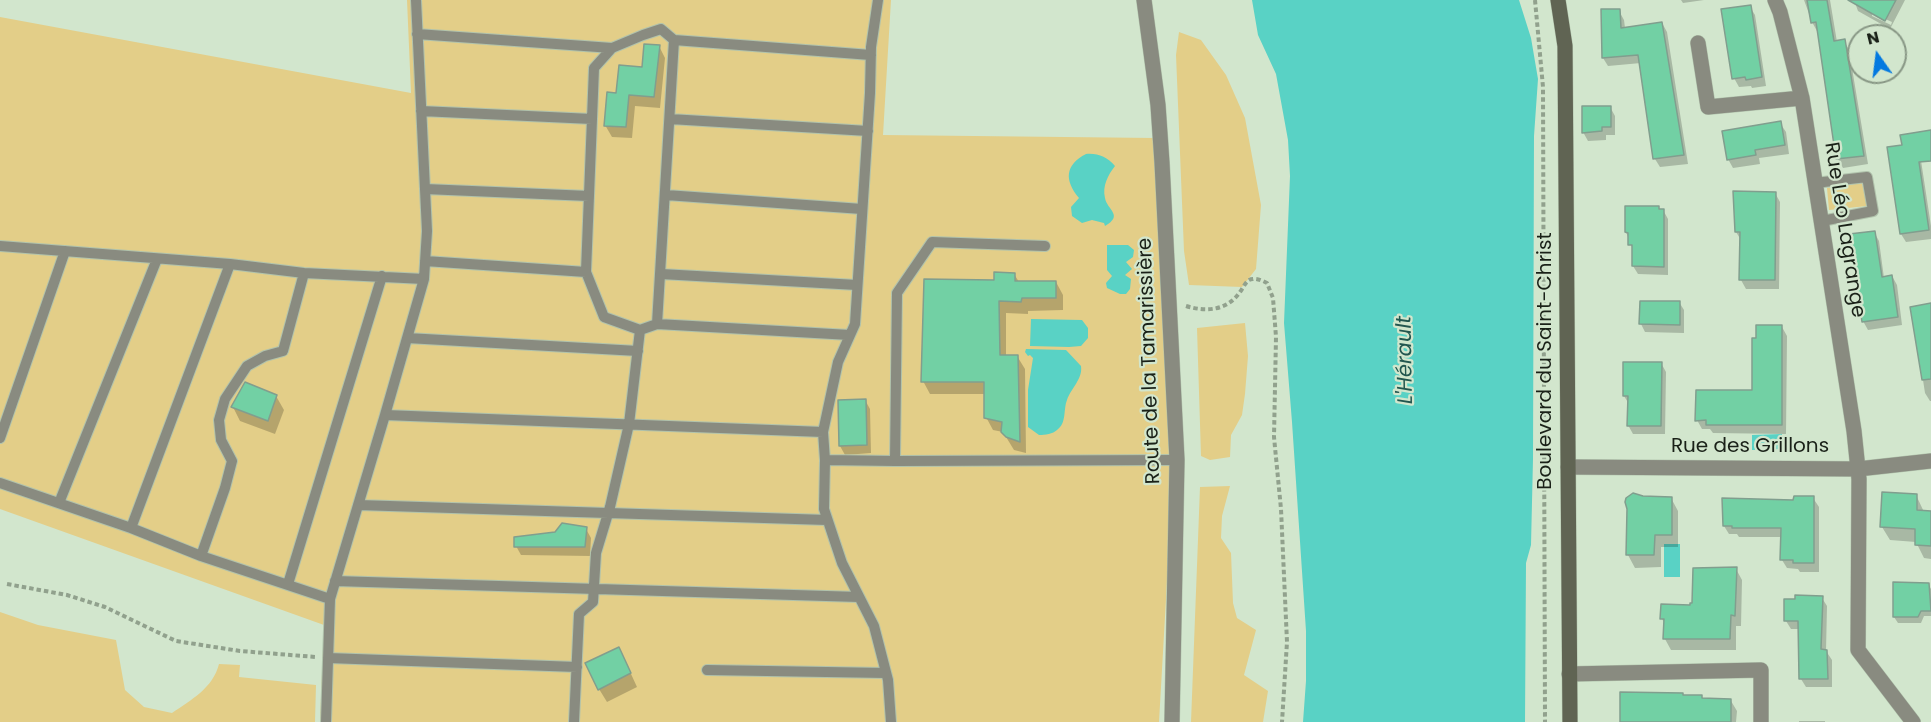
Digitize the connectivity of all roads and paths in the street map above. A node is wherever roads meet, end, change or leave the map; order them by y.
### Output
1 (416, 0) edge
2 (878, 0) edge
3 (1144, 0) edge
4 (1535, 0) edge
5 (1558, 0) edge
6 (1774, 0) edge
7 (417, 34) junction
8 (674, 40) junction
9 (1698, 43) dead end
10 (612, 48) junction
11 (871, 55) junction
12 (1802, 98) junction
13 (421, 111) junction
14 (592, 119) junction
15 (670, 119) junction
16 (868, 131) junction
17 (1815, 183) junction
18 (425, 189) junction
19 (666, 195) junction
20 (590, 196) junction
21 (862, 209) junction
22 (1821, 221) junction
23 (0, 246) edge
24 (1045, 246) dead end
25 (65, 251) junction
26 (157, 258) junction
27 (425, 261) junction
28 (230, 264) junction
29 (586, 272) junction
30 (304, 273) junction
31 (661, 274) junction
32 (382, 276) junction
33 (424, 279) junction
34 (857, 285) junction
35 (1184, 306) dead end
36 (657, 324) junction
37 (640, 330) junction
38 (850, 334) junction
39 (407, 338) junction
40 (638, 351) junction
41 (385, 415) junction
42 (629, 424) junction
43 (823, 432) junction
44 (0, 438) edge
45 (825, 460) junction
46 (1177, 460) junction
47 (895, 461) junction
48 (1931, 461) edge
49 (1568, 466) junction
50 (1858, 469) junction
51 (0, 483) edge
52 (59, 503) junction
53 (358, 505) junction
54 (608, 514) junction
55 (827, 520) junction
56 (131, 528) junction
57 (201, 556) junction
58 (335, 581) junction
59 (7, 584) dead end
60 (288, 584) junction
61 (594, 590) junction
62 (859, 597) junction
63 (330, 599) junction
64 (328, 658) junction
65 (577, 667) junction
66 (707, 670) dead end
67 (886, 674) junction
68 (1569, 674) junction
69 (326, 722) edge
70 (574, 722) edge
71 (891, 722) edge
72 (1172, 722) edge
73 (1282, 722) edge
74 (1545, 722) edge
75 (1570, 722) edge
76 (1761, 722) edge
77 (1913, 722) edge

1 - 7 lane
2 - 11 lane
3 - 46 street, Route de la Tamarissière
4 - 74 path
5 - 49 street, Boulevard du Saint-Christ
6 - 12 street, Rue Léo Lagrange
7 - 10 lane
7 - 13 lane
8 - 10 lane
8 - 11 lane
8 - 15 lane
9 - 12 street
10 - 14 lane
11 - 16 lane
12 - 17 street, Rue Léo Lagrange
13 - 14 lane
13 - 18 lane
14 - 20 lane
15 - 16 lane
15 - 19 lane
16 - 21 lane
17 - 22 street, Rue Léo Lagrange
17 - 22 lane
18 - 20 lane
18 - 27 lane
19 - 21 lane
19 - 31 lane
20 - 29 lane
21 - 34 lane
22 - 50 street, Rue Léo Lagrange
23 - 25 lane
24 - 47 lane
25 - 26 lane
25 - 44 lane
26 - 28 lane
26 - 52 lane
27 - 29 lane
27 - 33 lane
28 - 30 lane
28 - 56 lane
29 - 37 lane
30 - 32 lane
30 - 57 lane
31 - 34 lane
31 - 36 lane
32 - 33 lane
32 - 60 lane
33 - 39 lane
34 - 38 lane
35 - 73 path
36 - 37 lane
36 - 38 lane
37 - 40 lane
38 - 43 lane
39 - 40 lane
39 - 41 lane
40 - 42 lane
41 - 42 lane
41 - 53 lane
42 - 43 lane
42 - 54 lane
43 - 45 lane
45 - 47 lane
45 - 55 lane
46 - 47 lane
46 - 72 street, Route de la Tamarissière
48 - 50 street, Rue des Grillons
49 - 50 street, Rue des Grillons
49 - 68 street, Boulevard du Saint-Christ
50 - 77 street, Rue Léo Lagrange
51 - 52 lane
52 - 56 lane
53 - 54 lane
53 - 58 lane
54 - 55 lane
54 - 61 lane
55 - 62 lane
56 - 57 lane
57 - 60 lane
58 - 61 lane
58 - 63 lane
59 - 64 path
60 - 63 lane
61 - 62 lane
61 - 65 lane
62 - 67 lane
63 - 64 lane
64 - 65 lane
64 - 69 lane
65 - 70 lane
66 - 67 lane
67 - 71 lane
68 - 75 street, Boulevard du Saint-Christ
68 - 76 street

